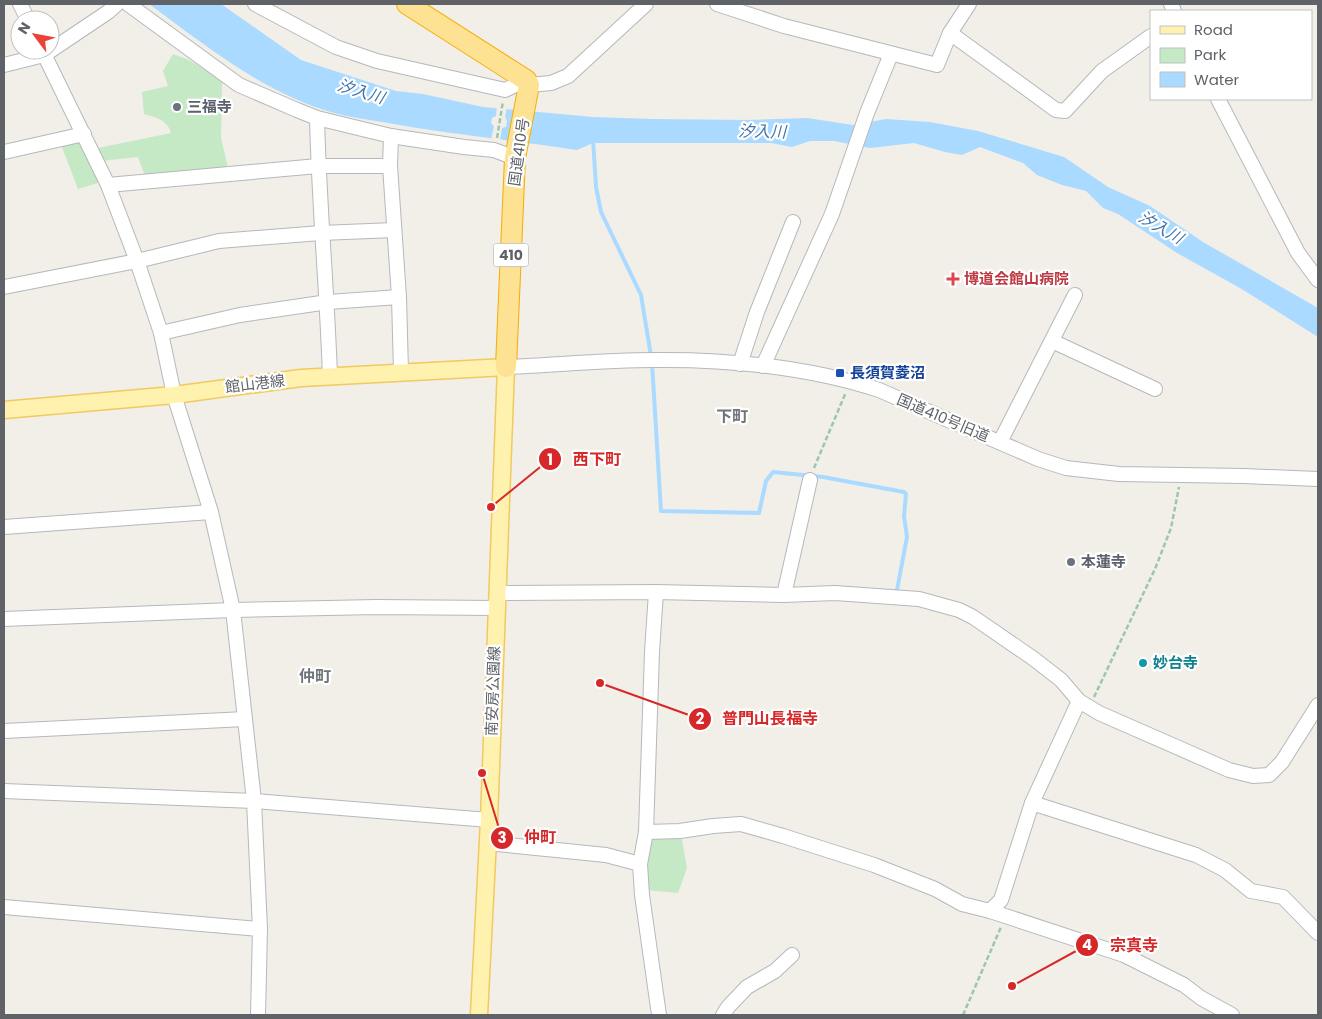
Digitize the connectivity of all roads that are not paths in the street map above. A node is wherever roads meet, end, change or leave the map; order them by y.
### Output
1 (117, 4) edge
2 (128, 4) edge
3 (255, 4) edge
4 (407, 4) edge
5 (646, 4) edge
6 (717, 4) edge
7 (965, 5) edge
8 (950, 33) junction
9 (1150, 37) edge
10 (60, 42) edge
11 (891, 54) junction
12 (20, 60) edge
13 (47, 60) edge
14 (4, 65) edge
15 (527, 90) junction
16 (1219, 100) edge
17 (317, 118) junction
18 (84, 134) junction
19 (390, 136) junction
20 (516, 151) junction
21 (4, 152) edge
22 (318, 166) junction
23 (390, 166) junction
24 (108, 185) junction
25 (793, 222) dead end
26 (394, 230) junction
27 (321, 233) junction
28 (136, 261) junction
29 (1318, 280) edge
30 (4, 287) edge
31 (1076, 295) dead end
32 (399, 297) junction
33 (328, 302) junction
34 (161, 332) junction
35 (1052, 342) junction
36 (740, 364) junction
37 (763, 366) junction
38 (506, 367) junction
39 (401, 372) junction
40 (330, 376) junction
41 (1155, 389) dead end
42 (174, 395) junction
43 (4, 410) edge
44 (1000, 442) junction
45 (811, 476) road end
46 (1318, 479) edge
47 (211, 512) junction
48 (4, 527) edge
49 (656, 592) junction
50 (784, 595) junction
51 (497, 600) junction
52 (233, 610) junction
53 (4, 619) edge
54 (1084, 704) junction
55 (1318, 705) edge
56 (244, 719) junction
57 (4, 731) edge
58 (4, 791) edge
59 (254, 801) junction
60 (1032, 803) junction
61 (488, 820) junction
62 (646, 832) junction
63 (487, 843) junction
64 (640, 864) junction
65 (4, 907) edge
66 (990, 911) junction
67 (260, 928) junction
68 (1318, 933) edge
69 (792, 955) dead end
70 (258, 1015) edge
71 (479, 1015) edge
72 (659, 1015) edge
73 (723, 1015) edge
74 (1232, 1015) edge

1 - 10 street
2 - 17 street
3 - 15 street
4 - 15 highway
5 - 15 street
6 - 11 street
7 - 8 street
8 - 9 street
8 - 11 street
11 - 37 street
12 - 14 street
13 - 18 street
15 - 20 highway, 国道410号 / 410
16 - 29 street
17 - 19 street
17 - 22 street
18 - 21 street
18 - 24 street
19 - 20 street
19 - 23 street
20 - 38 highway, 国道410号 / 410
22 - 23 street
22 - 24 street
22 - 27 street
23 - 26 street
24 - 28 street
25 - 36 street
26 - 27 street
26 - 32 street
27 - 28 street
27 - 33 street
28 - 30 street
28 - 34 street
31 - 35 street
32 - 33 street
32 - 39 street
33 - 34 street
33 - 40 street
34 - 42 street
35 - 41 street
35 - 44 street
36 - 37 street, 国道410号旧道
36 - 38 street, 国道410号旧道
37 - 44 street, 国道410号旧道
38 - 39 main road, 館山港線
38 - 51 main road, 南安房公園線
39 - 40 main road, 館山港線
40 - 42 main road, 館山港線
42 - 43 main road, 館山港線
42 - 47 street
44 - 46 street, 国道410号旧道
45 - 50 street
47 - 48 street
47 - 52 street
49 - 50 street
49 - 51 street
49 - 62 street
50 - 54 street
51 - 52 street
51 - 61 main road, 南安房公園線
52 - 53 street
52 - 56 street
54 - 55 street
54 - 60 street
56 - 57 street
56 - 59 street
58 - 59 street
59 - 61 street
59 - 67 street
60 - 66 street
60 - 68 street
61 - 63 main road, 南安房公園線
62 - 64 street
62 - 66 street
63 - 64 street
63 - 71 main road, 南安房公園線
64 - 72 street
65 - 67 street
66 - 74 street
67 - 70 street
69 - 73 street

